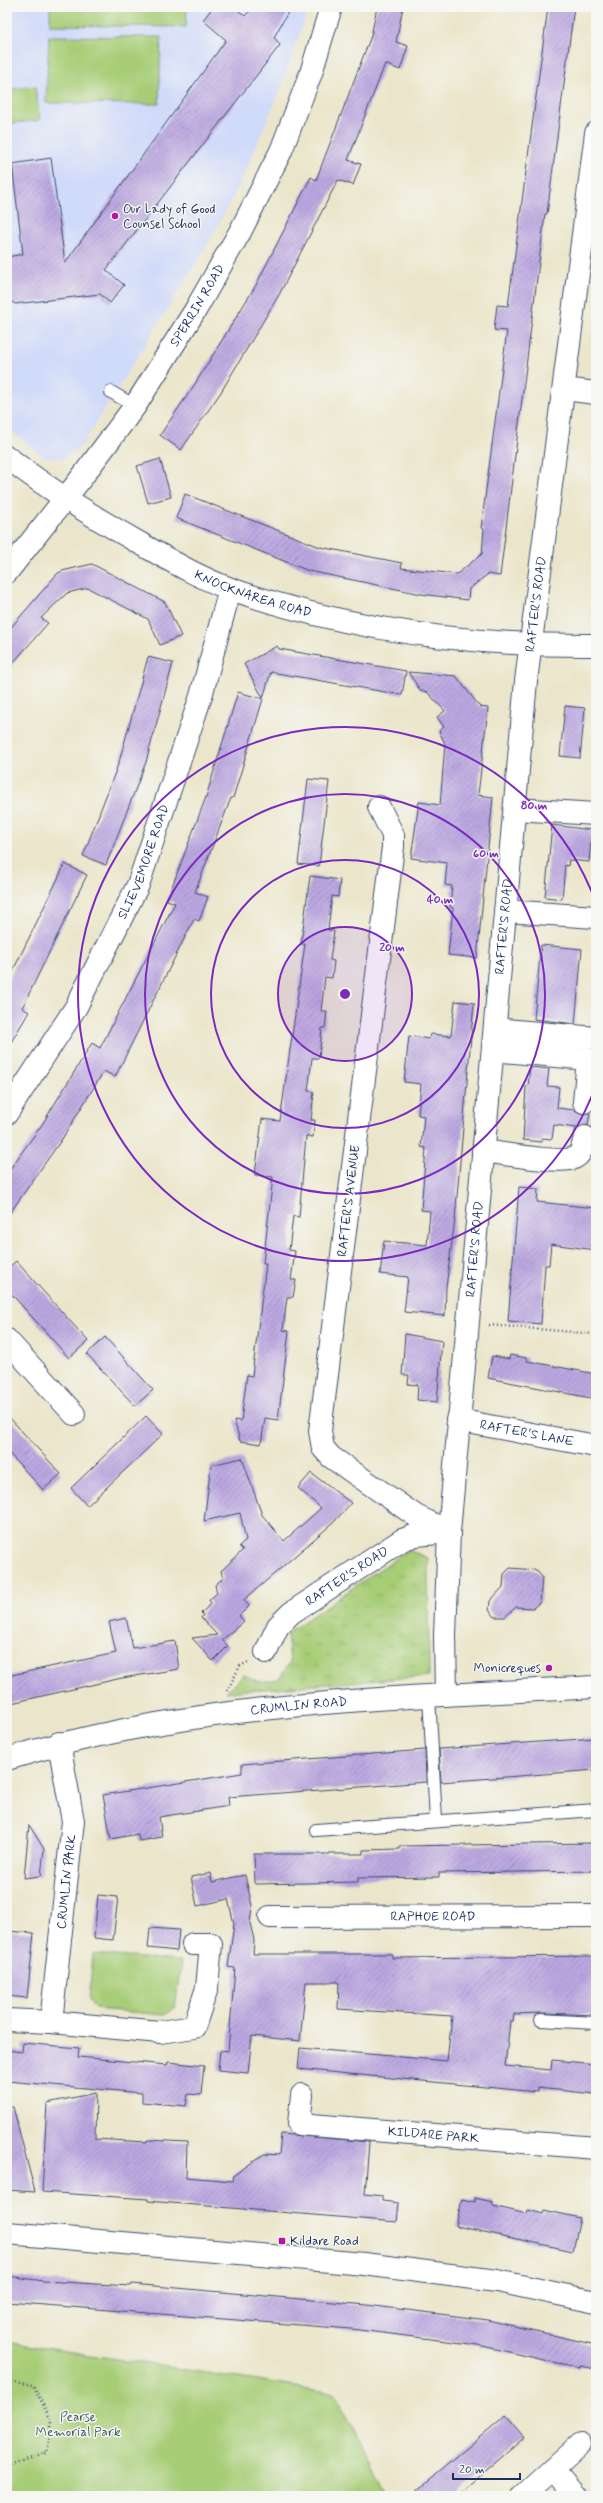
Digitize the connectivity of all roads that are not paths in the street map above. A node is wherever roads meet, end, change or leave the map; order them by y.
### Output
1 (331, 7) edge
2 (596, 133) edge
3 (564, 389) junction
4 (111, 392) dead end
5 (596, 393) edge
6 (135, 406) junction
7 (7, 457) edge
8 (64, 499) junction
9 (7, 572) edge
10 (230, 589) junction
11 (596, 645) edge
12 (530, 646) junction
13 (379, 807) dead end
14 (515, 809) junction
15 (596, 814) edge
16 (506, 910) junction
17 (596, 918) edge
18 (495, 1029) junction
19 (596, 1038) edge
20 (493, 1050) junction
21 (584, 1102) dead end
22 (7, 1113) edge
23 (585, 1136) dead end
24 (483, 1151) junction
25 (7, 1340) edge
26 (74, 1414) dead end
27 (458, 1420) junction
28 (596, 1446) edge
29 (448, 1532) junction
30 (266, 1652) road end
31 (596, 1687) edge
32 (437, 1696) junction
33 (59, 1743) junction
34 (7, 1759) edge
35 (596, 1810) edge
36 (436, 1820) junction
37 (316, 1830) dead end
38 (596, 1916) edge
39 (270, 1917) dead end
40 (193, 1944) dead end
41 (7, 2020) edge
42 (541, 2020) dead end
43 (51, 2022) junction
44 (596, 2023) edge
45 (302, 2095) dead end
46 (596, 2148) edge
47 (7, 2233) edge
48 (596, 2302) edge
49 (580, 2444) dead end
50 (552, 2469) junction
51 (523, 2496) edge
52 (576, 2496) edge

1 - 6 street, SPERRIN ROAD
2 - 3 street, RAFTER'S ROAD
3 - 5 street
3 - 12 street, RAFTER'S ROAD
4 - 6 lane
6 - 8 street, SPERRIN ROAD
7 - 8 street, KNOCKNAREA ROAD
8 - 9 street, SPERRIN ROAD
8 - 10 street, KNOCKNAREA ROAD
10 - 12 street, KNOCKNAREA ROAD
10 - 22 street, SLIEVEMORE ROAD
11 - 12 street, KNOCKNAREA ROAD
12 - 14 street, RAFTER'S ROAD
13 - 29 street, RAFTER'S AVENUE
14 - 15 street
14 - 16 street, RAFTER'S ROAD
16 - 17 street
16 - 18 street, RAFTER'S ROAD
18 - 19 street
18 - 20 street, RAFTER'S ROAD
20 - 21 street
20 - 24 street, RAFTER'S ROAD
23 - 24 street
24 - 27 street, RAFTER'S ROAD
25 - 26 street
27 - 28 street, RAFTER'S LANE
27 - 29 street, RAFTER'S ROAD
29 - 30 street, RAFTER'S ROAD
29 - 32 street, RAFTER'S ROAD
31 - 32 street, CRUMLIN ROAD
32 - 33 street, CRUMLIN ROAD
32 - 36 lane
33 - 34 street, CRUMLIN ROAD
33 - 43 street, CRUMLIN PARK
35 - 36 lane
36 - 37 lane
38 - 39 street, RAPHOE ROAD
40 - 43 street
41 - 43 street
42 - 44 lane
45 - 46 street, KILDARE PARK
47 - 48 street
49 - 50 street
50 - 51 street
50 - 52 street

